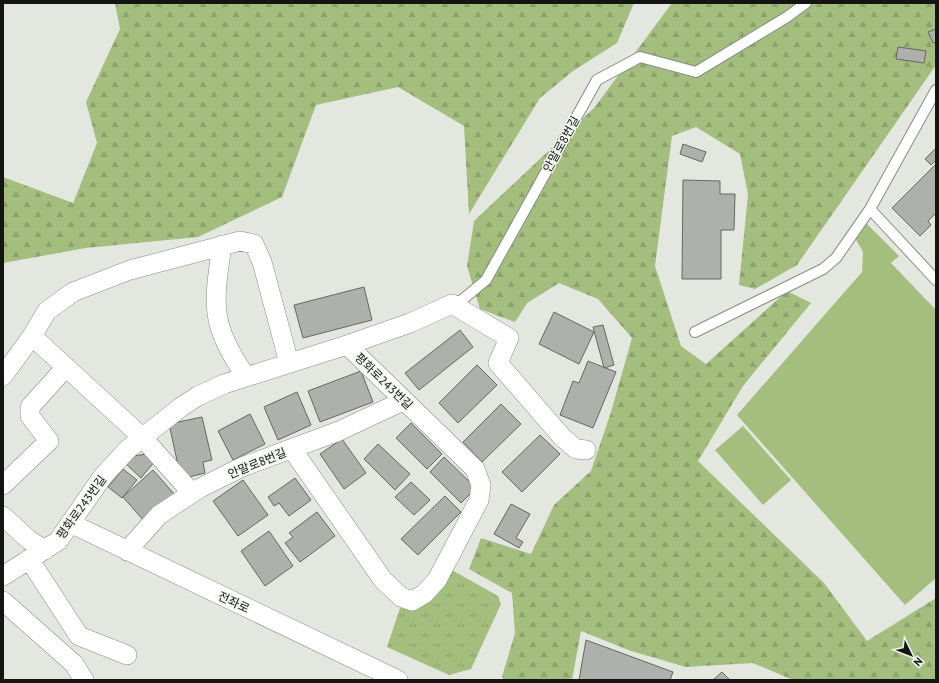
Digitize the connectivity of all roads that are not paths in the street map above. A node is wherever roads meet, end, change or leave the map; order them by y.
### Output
1 (806, 3) edge
2 (936, 90) edge
3 (870, 209) junction
4 (222, 245) junction
5 (936, 280) edge
6 (452, 304) junction
7 (695, 332) dead end
8 (32, 336) junction
9 (347, 345) junction
10 (289, 363) junction
11 (66, 367) junction
12 (3, 376) edge
13 (246, 377) junction
14 (403, 401) junction
15 (142, 437) junction
16 (292, 449) junction
17 (586, 450) dead end
18 (3, 485) edge
19 (192, 493) junction
20 (3, 516) edge
21 (70, 523) junction
22 (127, 551) junction
23 (37, 554) junction
24 (3, 576) edge
25 (3, 601) edge
26 (127, 655) dead end
27 (84, 680) edge
28 (398, 680) edge

1 - 6 lane, 안말로8번길
2 - 3 lane
3 - 5 lane
3 - 7 lane
4 - 8 street
4 - 10 street
4 - 13 street
6 - 9 street, 안말로8번길
6 - 17 street
8 - 11 street
8 - 12 street
9 - 10 street, 평화로243번길
9 - 14 street, 평화로243번길
10 - 13 street, 평화로243번길
11 - 15 street
11 - 18 street
13 - 15 street, 평화로243번길
14 - 16 street, 안말로8번길
14 - 16 street, 평화로243번길
15 - 19 street
15 - 21 street, 평화로243번길
16 - 19 street, 안말로8번길
19 - 22 street, 안말로8번길
20 - 23 street
21 - 22 street, 전좌로
21 - 23 street, 평화로243번길
22 - 28 street, 전좌로
23 - 24 street, 평화로243번길
23 - 26 street
25 - 27 street

